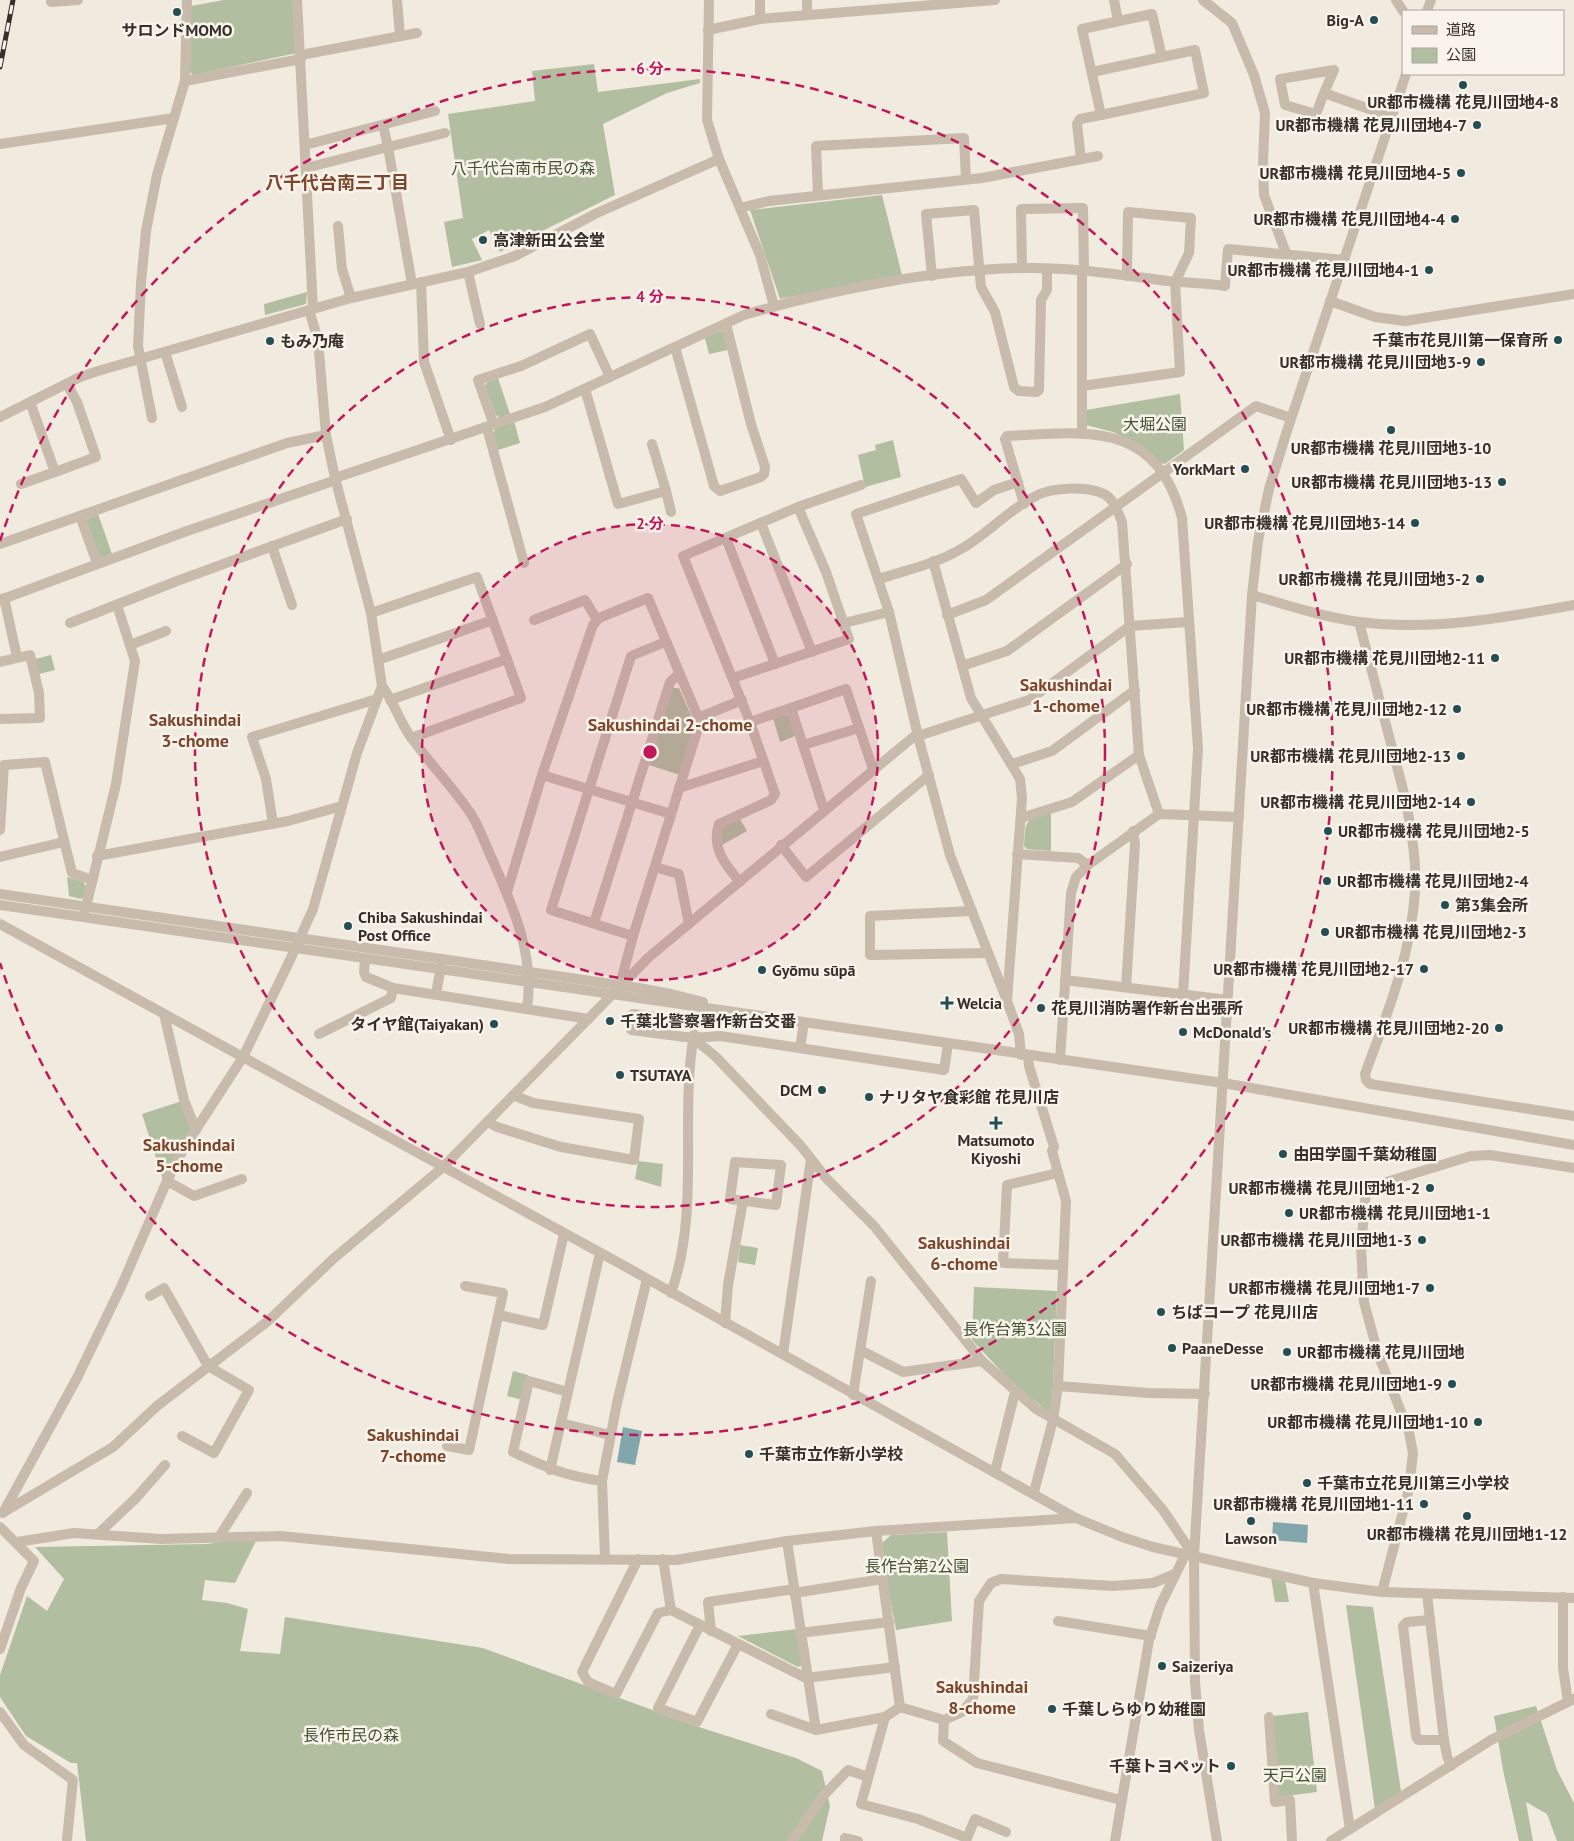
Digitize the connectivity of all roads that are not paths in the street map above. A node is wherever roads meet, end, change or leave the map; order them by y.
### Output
1 (51, 0) edge
2 (78, 0) edge
3 (187, 0) edge
4 (297, 0) edge
5 (397, 0) edge
6 (709, 0) edge
7 (760, 0) edge
8 (807, 0) edge
9 (994, 0) edge
10 (1114, 0) edge
11 (1203, 0) edge
12 (955, 2) edge
13 (903, 3) edge
14 (855, 5) edge
15 (807, 14) junction
16 (760, 19) junction
17 (1118, 21) junction
18 (708, 30) junction
19 (417, 33) dead end
20 (400, 36) junction
21 (301, 57) junction
22 (1162, 57) junction
23 (1092, 72) junction
24 (1406, 75) edge
25 (185, 81) junction
26 (1324, 93) junction
27 (435, 111) dead end
28 (1101, 115) junction
29 (1392, 117) junction
30 (174, 118) junction
31 (383, 125) junction
32 (445, 133) dead end
33 (0, 144) edge
34 (305, 145) junction
35 (388, 147) junction
36 (1098, 156) dead end
37 (719, 159) junction
38 (1081, 159) junction
39 (306, 168) junction
40 (966, 179) junction
41 (818, 195) junction
42 (740, 208) junction
43 (338, 226) dead end
44 (1286, 253) junction
45 (1344, 260) junction
46 (1022, 268) junction
47 (1047, 269) junction
48 (1083, 270) junction
49 (979, 271) junction
50 (468, 272) junction
51 (932, 276) junction
52 (1128, 276) junction
53 (1175, 282) junction
54 (417, 283) junction
55 (1574, 294) edge
56 (351, 298) junction
57 (1330, 301) junction
58 (774, 306) junction
59 (311, 309) junction
60 (480, 324) dead end
61 (726, 324) junction
62 (675, 347) junction
63 (164, 352) junction
64 (140, 359) junction
65 (610, 377) junction
66 (67, 384) junction
67 (1082, 386) junction
68 (585, 389) junction
69 (30, 402) junction
70 (182, 407) dead end
71 (0, 417) edge
72 (152, 418) dead end
73 (1291, 418) junction
74 (490, 426) junction
75 (1082, 432) junction
76 (326, 435) junction
77 (451, 440) junction
78 (652, 444) dead end
79 (55, 472) junction
80 (1162, 472) junction
81 (335, 479) junction
82 (1018, 482) junction
83 (21, 484) dead end
84 (861, 485) dead end
85 (666, 491) junction
86 (1024, 504) junction
87 (1116, 505) junction
88 (798, 506) junction
89 (671, 512) dead end
90 (80, 516) junction
91 (347, 519) junction
92 (761, 522) junction
93 (726, 538) junction
94 (0, 544) edge
95 (272, 546) junction
96 (933, 561) junction
97 (97, 563) junction
98 (524, 563) dead end
99 (1126, 564) junction
100 (879, 579) junction
101 (1252, 595) junction
102 (2, 599) edge
103 (117, 604) junction
104 (1574, 605) edge
105 (292, 606) dead end
106 (889, 612) junction
107 (371, 613) junction
108 (947, 615) junction
109 (493, 620) junction
110 (534, 620) dead end
111 (597, 620) junction
112 (1188, 622) junction
113 (1359, 622) junction
114 (70, 623) dead end
115 (844, 623) junction
116 (1130, 626) junction
117 (166, 631) dead end
118 (665, 642) junction
119 (130, 645) junction
120 (812, 652) junction
121 (17, 657) junction
122 (507, 659) junction
123 (378, 660) junction
124 (0, 662) edge
125 (775, 664) junction
126 (962, 666) junction
127 (679, 674) junction
128 (733, 678) junction
129 (382, 686) junction
130 (1135, 690) junction
131 (377, 699) junction
132 (390, 700) junction
133 (742, 700) junction
134 (791, 708) junction
135 (982, 716) junction
136 (0, 718) edge
137 (698, 718) junction
138 (750, 722) junction
139 (859, 728) junction
140 (918, 734) junction
141 (412, 738) junction
142 (803, 745) junction
143 (1139, 755) junction
144 (764, 761) junction
145 (1012, 764) junction
146 (873, 769) junction
147 (542, 775) junction
148 (929, 775) junction
149 (590, 788) junction
150 (680, 788) junction
151 (632, 802) junction
152 (342, 806) junction
153 (824, 810) junction
154 (671, 814) junction
155 (1159, 814) junction
156 (1195, 814) junction
157 (1239, 817) junction
158 (1020, 818) junction
159 (273, 824) junction
160 (0, 830) edge
161 (1133, 831) junction
162 (64, 842) junction
163 (781, 846) junction
164 (1018, 854) junction
165 (97, 856) junction
166 (0, 857) edge
167 (1088, 865) junction
168 (655, 867) junction
169 (92, 880) junction
170 (740, 882) junction
171 (507, 892) junction
172 (0, 894) edge
173 (0, 905) edge
174 (86, 906) junction
175 (972, 912) junction
176 (84, 918) junction
177 (594, 923) junction
178 (0, 924) edge
179 (689, 924) junction
180 (633, 936) junction
181 (300, 938) junction
182 (295, 950) junction
183 (988, 953) junction
184 (442, 959) junction
185 (365, 960) junction
186 (440, 971) junction
187 (528, 972) junction
188 (1065, 980) junction
189 (531, 984) junction
190 (620, 986) junction
191 (1126, 987) junction
192 (393, 988) junction
193 (436, 994) junction
194 (1183, 994) junction
195 (610, 995) junction
196 (1228, 1000) junction
197 (1007, 1001) junction
198 (698, 1004) junction
199 (528, 1008) junction
200 (164, 1014) junction
201 (589, 1019) junction
202 (696, 1022) junction
203 (804, 1023) junction
204 (318, 1034) dead end
205 (693, 1038) junction
206 (948, 1044) junction
207 (800, 1048) junction
208 (1024, 1055) junction
209 (243, 1057) junction
210 (1060, 1060) junction
211 (1223, 1083) junction
212 (513, 1095) junction
213 (1574, 1116) edge
214 (488, 1122) junction
215 (196, 1130) junction
216 (1574, 1145) edge
217 (811, 1159) junction
218 (442, 1168) junction
219 (1574, 1168) edge
220 (1058, 1173) junction
221 (242, 1179) dead end
222 (166, 1181) junction
223 (743, 1200) junction
224 (564, 1234) junction
225 (600, 1253) junction
226 (1063, 1265) junction
227 (647, 1279) junction
228 (871, 1281) dead end
229 (465, 1286) dead end
230 (671, 1293) junction
231 (150, 1296) dead end
232 (499, 1314) junction
233 (725, 1323) junction
234 (862, 1351) junction
235 (783, 1354) junction
236 (982, 1361) junction
237 (208, 1366) junction
238 (1058, 1386) junction
239 (568, 1392) junction
240 (1015, 1392) junction
241 (1205, 1394) junction
242 (854, 1395) junction
243 (1053, 1420) junction
244 (561, 1423) junction
245 (610, 1435) junction
246 (182, 1436) dead end
247 (447, 1446) dead end
248 (165, 1465) dead end
249 (550, 1470) junction
250 (995, 1472) junction
251 (602, 1481) junction
252 (1034, 1492) junction
253 (246, 1493) dead end
254 (2, 1514) edge
255 (1076, 1518) junction
256 (0, 1527) edge
257 (876, 1531) junction
258 (98, 1534) junction
259 (219, 1537) junction
260 (787, 1541) junction
261 (17, 1542) junction
262 (1190, 1556) junction
263 (606, 1558) junction
264 (638, 1559) junction
265 (663, 1559) junction
266 (1175, 1574) junction
267 (883, 1579) junction
268 (1313, 1583) junction
269 (794, 1591) junction
270 (1382, 1592) junction
271 (1427, 1594) junction
272 (1569, 1598) edge
273 (671, 1610) junction
274 (1430, 1620) junction
275 (1058, 1621) dead end
276 (889, 1622) junction
277 (700, 1625) junction
278 (711, 1631) junction
279 (800, 1633) junction
280 (1150, 1636) junction
281 (738, 1644) junction
282 (0, 1649) edge
283 (895, 1667) junction
284 (806, 1678) junction
285 (1571, 1701) edge
286 (900, 1707) junction
287 (0, 1712) edge
288 (771, 1714) dead end
289 (885, 1717) junction
290 (1269, 1717) dead end
291 (944, 1720) junction
292 (816, 1730) junction
293 (1444, 1740) junction
294 (1451, 1766) junction
295 (868, 1777) junction
296 (1121, 1800) junction
297 (1350, 1829) junction
298 (1006, 1832) dead end
299 (67, 1839) dead end
300 (966, 1840) edge
301 (792, 1841) edge
302 (845, 1841) edge
303 (858, 1841) edge
304 (1116, 1841) edge
305 (1217, 1841) edge
306 (1292, 1841) edge
307 (1331, 1841) edge

1 - 2 street
3 - 25 street
4 - 21 street
5 - 20 street
6 - 18 street
7 - 16 street
8 - 15 street
9 - 12 street
10 - 17 street
11 - 44 street
12 - 13 street
13 - 14 street
14 - 15 street
15 - 16 street
16 - 18 street
17 - 22 street
17 - 23 street
18 - 37 street
19 - 20 street
20 - 21 street
21 - 25 street
21 - 34 street
22 - 23 street
22 - 28 street
23 - 28 street
24 - 29 street
25 - 30 street
26 - 26 street
26 - 29 street
27 - 31 street
28 - 38 street
29 - 45 street
30 - 33 street
30 - 64 street
31 - 34 street
31 - 35 street
32 - 35 street
34 - 39 street
35 - 39 street
35 - 54 street
36 - 38 street
37 - 42 street
37 - 50 street
38 - 40 street
39 - 59 street
40 - 41 street
40 - 41 street
41 - 42 street
42 - 58 street
43 - 56 street
44 - 45 street
44 - 53 street
45 - 57 street
46 - 47 street
46 - 48 street
46 - 49 street
47 - 48 street
47 - 49 street
48 - 52 street
48 - 67 street
49 - 51 street
49 - 51 street
50 - 54 street
50 - 60 street
51 - 58 street
52 - 53 street
52 - 53 street
53 - 67 street
54 - 56 street
54 - 77 street
55 - 57 street
56 - 59 street
57 - 73 street
58 - 61 street
59 - 63 street
59 - 76 street
61 - 62 street
61 - 62 street
62 - 65 street
63 - 64 street
63 - 70 street
64 - 66 street
64 - 72 street
65 - 68 street
65 - 74 street
66 - 69 street
66 - 79 street
67 - 75 street
68 - 74 street
68 - 85 street
69 - 71 street
69 - 79 street
73 - 80 street
73 - 101 street
74 - 77 street
74 - 98 street
75 - 80 street
75 - 82 street
76 - 81 street
76 - 90 street
77 - 81 street
78 - 85 street
79 - 83 street
80 - 87 street
80 - 112 street
81 - 91 street
81 - 97 street
82 - 86 street
82 - 100 street
84 - 88 street
85 - 89 street
86 - 87 street
86 - 96 street
87 - 99 street
87 - 108 street
88 - 92 street
88 - 115 street
90 - 94 street
90 - 97 street
91 - 95 street
91 - 107 street
92 - 93 street
92 - 120 street
93 - 125 street
93 - 128 street
95 - 103 street
95 - 105 street
96 - 100 street
96 - 108 street
97 - 102 street
99 - 116 street
99 - 126 street
100 - 106 street
101 - 113 street
101 - 157 street
102 - 121 street
103 - 114 street
103 - 119 street
104 - 113 street
106 - 115 street
106 - 140 street
107 - 109 street
107 - 123 street
108 - 126 street
109 - 122 street
109 - 123 street
110 - 111 street
111 - 118 street
111 - 147 street
112 - 116 street
112 - 156 street
113 - 213 street
115 - 120 street
116 - 130 street
116 - 135 street
117 - 119 street
118 - 127 street
118 - 149 street
119 - 165 street
120 - 125 street
121 - 124 street
121 - 136 street
122 - 132 street
122 - 141 street
123 - 129 street
125 - 128 street
126 - 135 street
127 - 137 street
127 - 151 street
128 - 133 street
129 - 131 street
129 - 132 street
130 - 143 street
130 - 145 street
131 - 152 street
131 - 159 street
132 - 141 street
133 - 137 street
133 - 138 street
134 - 138 street
134 - 139 street
134 - 142 street
135 - 140 street
135 - 145 street
137 - 150 street
138 - 144 street
139 - 142 street
139 - 146 street
140 - 146 street
140 - 148 street
141 - 171 street
142 - 153 street
143 - 155 street
143 - 158 street
144 - 150 street
144 - 170 street
145 - 158 street
146 - 153 street
147 - 149 street
147 - 171 street
148 - 163 street
148 - 175 street
149 - 151 street
149 - 177 street
150 - 154 street
151 - 154 street
151 - 177 street
152 - 159 street
152 - 181 street
153 - 163 street
154 - 168 street
155 - 156 street
155 - 161 street
156 - 157 street
156 - 194 street
157 - 196 street
158 - 164 street
159 - 165 street
160 - 162 street
161 - 167 street
161 - 191 street
162 - 166 street
162 - 169 street
163 - 170 street
164 - 167 street
164 - 197 street
165 - 169 street
167 - 188 street
168 - 179 street
168 - 180 street
169 - 174 street
170 - 179 street
171 - 187 street
172 - 174 street
173 - 176 street
174 - 176 street
174 - 181 street
175 - 183 street
175 - 183 street
176 - 182 street
177 - 180 street
178 - 200 street
179 - 190 street
180 - 190 street
181 - 182 street
181 - 184 street
182 - 185 street
182 - 209 street
183 - 197 street
184 - 186 street
184 - 187 street
185 - 186 street
185 - 192 street
186 - 189 street
186 - 193 street
187 - 189 street
187 - 190 street
188 - 191 street
188 - 210 street
189 - 195 street
189 - 199 street
190 - 195 street
190 - 198 street
191 - 194 street
192 - 193 street
192 - 204 street
193 - 199 street
194 - 196 street
195 - 198 street
195 - 201 street
196 - 211 street
197 - 208 street
198 - 202 street
198 - 203 street
199 - 201 street
200 - 209 street
200 - 215 street
201 - 212 street
202 - 205 street
202 - 205 street
203 - 206 street
203 - 207 street
205 - 207 street
205 - 217 street
205 - 230 street
206 - 207 street
206 - 208 street
208 - 210 street
208 - 220 street
209 - 215 street
209 - 218 street
210 - 211 street
211 - 216 street
211 - 241 street
212 - 214 street
212 - 214 street
214 - 218 street
215 - 222 street
217 - 235 street
217 - 236 street
218 - 224 street
218 - 237 street
219 - 270 street
220 - 226 street
220 - 226 street
221 - 222 street
222 - 254 street
223 - 223 street
223 - 233 street
224 - 225 street
224 - 232 street
225 - 227 street
225 - 239 street
226 - 238 street
227 - 230 street
227 - 245 street
228 - 234 street
229 - 232 street
230 - 233 street
231 - 237 street
232 - 247 street
233 - 235 street
234 - 236 street
234 - 242 street
235 - 242 street
236 - 240 street
237 - 246 street
237 - 254 street
238 - 241 street
238 - 243 street
239 - 244 street
239 - 249 street
240 - 243 street
240 - 250 street
241 - 262 street
242 - 250 street
243 - 252 street
243 - 262 street
244 - 245 street
244 - 249 street
245 - 251 street
248 - 258 street
249 - 251 street
250 - 252 street
251 - 263 street
252 - 255 street
253 - 259 street
255 - 257 street
255 - 262 street
256 - 261 street
257 - 260 street
257 - 267 street
258 - 259 street
258 - 261 street
259 - 263 street
260 - 265 street
260 - 269 street
261 - 282 street
262 - 266 street
262 - 268 street
262 - 305 street
263 - 264 street
264 - 265 street
264 - 273 street
265 - 273 street
266 - 280 street
266 - 291 street
267 - 269 street
267 - 276 street
268 - 270 street
268 - 297 street
269 - 278 street
269 - 279 street
270 - 271 street
271 - 272 street
271 - 274 street
272 - 285 street
273 - 277 street
274 - 293 street
274 - 293 street
275 - 280 street
276 - 279 street
276 - 283 street
277 - 278 street
277 - 281 street
278 - 281 street
279 - 284 street
280 - 296 street
281 - 284 street
283 - 284 street
283 - 286 street
284 - 292 street
285 - 294 street
286 - 289 street
286 - 291 street
287 - 299 street
288 - 292 street
289 - 292 street
289 - 295 street
290 - 306 street
291 - 296 street
293 - 294 street
294 - 297 street
295 - 300 street
295 - 301 street
296 - 304 street
297 - 307 street
298 - 300 street
302 - 303 street

